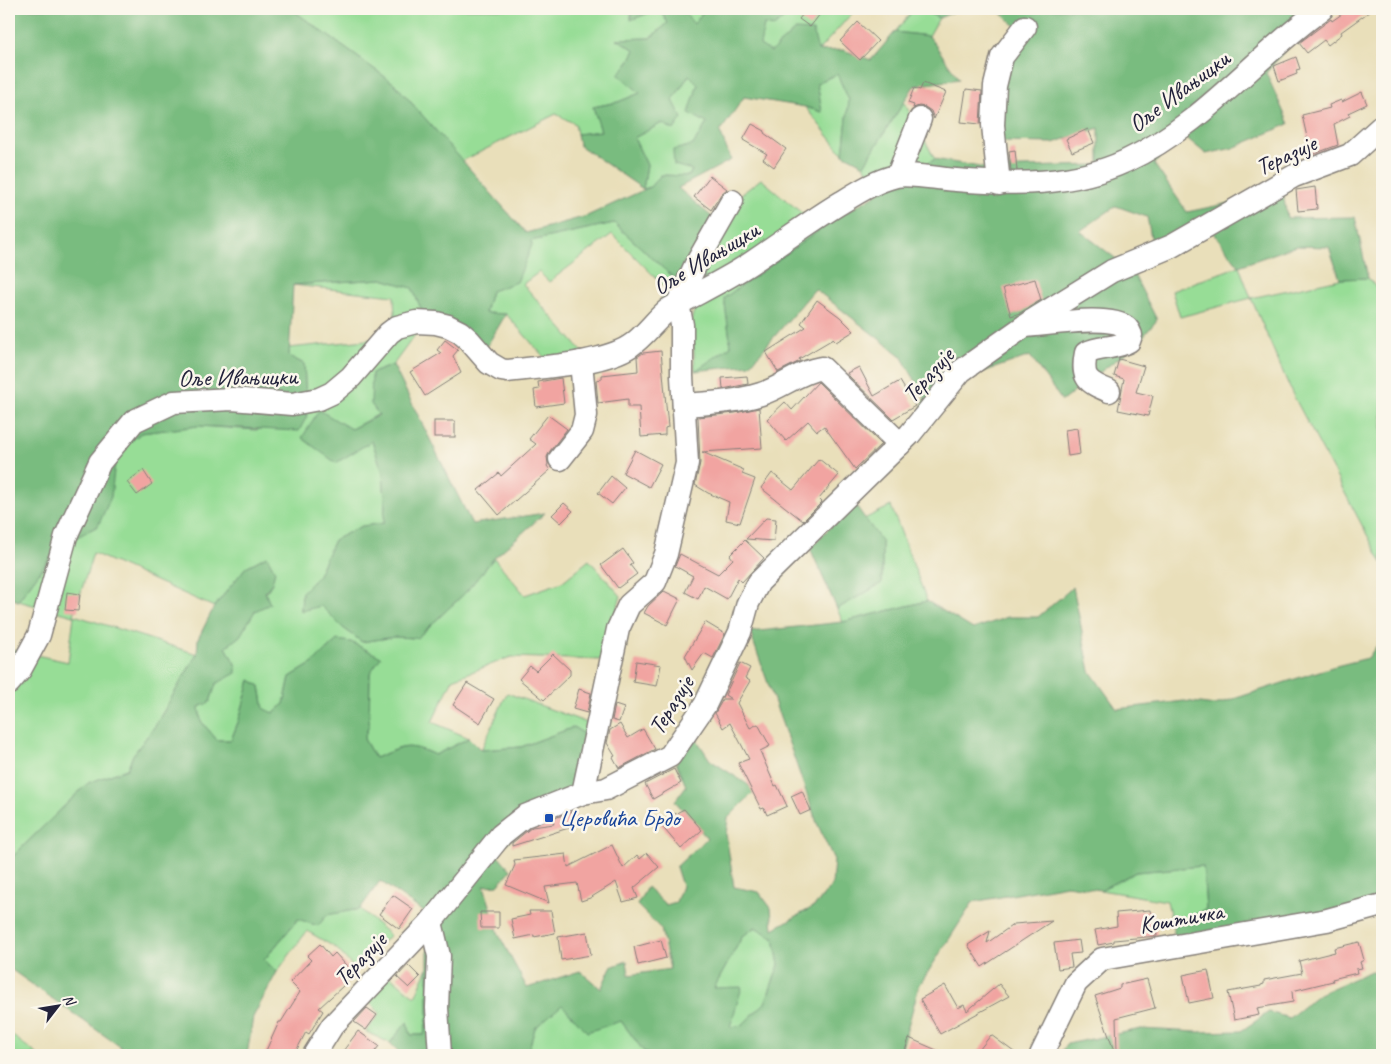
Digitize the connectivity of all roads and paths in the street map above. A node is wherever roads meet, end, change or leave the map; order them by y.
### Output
1 (1322, 9) edge
2 (1025, 27) dead end
3 (920, 119) dead end
4 (1382, 126) edge
5 (898, 175) junction
6 (999, 184) junction
7 (732, 200) dead end
8 (678, 303) junction
9 (1024, 326) junction
10 (581, 362) junction
11 (1109, 391) dead end
12 (684, 405) junction
13 (900, 444) junction
14 (560, 459) dead end
15 (9, 684) edge
16 (583, 793) junction
17 (1382, 905) edge
18 (431, 922) junction
19 (314, 1055) edge
20 (440, 1055) edge
21 (1041, 1055) edge

1 - 6 street, Оље Ивањицки
2 - 6 street
3 - 5 street
4 - 9 street, Теразије
5 - 6 street, Оље Ивањицки
5 - 8 street, Оље Ивањицки
7 - 8 street
8 - 10 street, Оље Ивањицки
8 - 12 street
9 - 11 street
9 - 13 street, Теразије
10 - 14 street
10 - 15 street, Оље Ивањицки
12 - 13 street
12 - 16 street
13 - 16 street, Теразије
16 - 18 street, Теразије
17 - 21 street, Коштичка
18 - 19 street, Теразије
18 - 20 street

